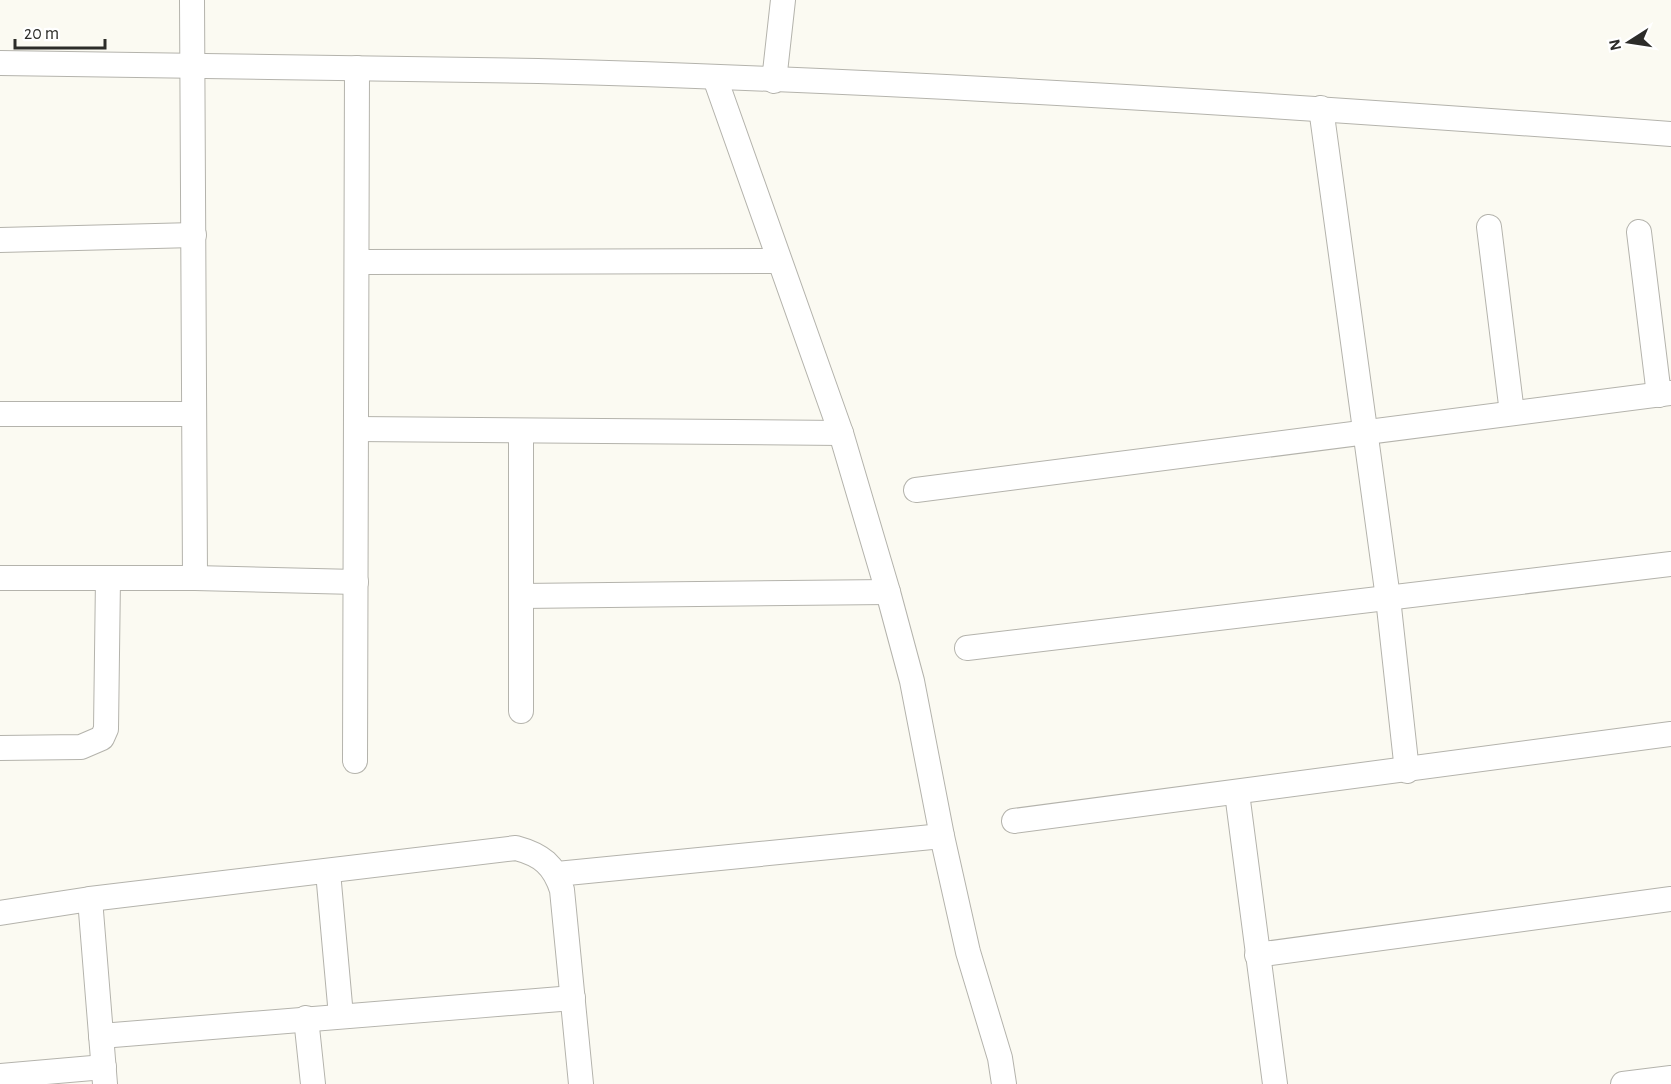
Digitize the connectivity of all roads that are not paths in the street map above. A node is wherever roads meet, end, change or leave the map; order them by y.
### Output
1 (192, 0) edge
2 (783, 0) edge
3 (0, 63) edge
4 (193, 67) junction
5 (357, 68) junction
6 (715, 78) junction
7 (774, 81) junction
8 (1322, 108) junction
9 (1671, 134) edge
10 (1489, 227) dead end
11 (1639, 232) dead end
12 (194, 235) junction
13 (0, 240) edge
14 (779, 261) junction
15 (357, 262) junction
16 (1665, 394) edge
17 (1512, 413) junction
18 (0, 414) edge
19 (194, 414) junction
20 (356, 429) junction
21 (521, 431) junction
22 (1365, 432) junction
23 (841, 433) junction
24 (916, 490) dead end
25 (1671, 564) edge
26 (0, 578) edge
27 (108, 578) junction
28 (195, 578) junction
29 (356, 582) junction
30 (888, 592) junction
31 (521, 596) junction
32 (1388, 598) junction
33 (967, 648) dead end
34 (521, 711) dead end
35 (1671, 734) edge
36 (0, 748) edge
37 (356, 761) dead end
38 (1407, 771) junction
39 (1237, 793) junction
40 (1014, 821) dead end
41 (942, 836) junction
42 (328, 872) junction
43 (557, 874) junction
44 (90, 899) junction
45 (1671, 900) edge
46 (0, 913) edge
47 (1257, 955) junction
48 (573, 998) junction
49 (341, 1016) junction
50 (306, 1018) junction
51 (101, 1036) junction
52 (104, 1075) edge
53 (0, 1076) edge
54 (1671, 1078) edge
55 (314, 1084) edge
56 (581, 1084) edge
57 (1004, 1084) edge
58 (1275, 1084) edge
59 (1623, 1084) edge

1 - 4 street
2 - 7 street
3 - 4 street
4 - 5 street
4 - 12 street
5 - 6 street
5 - 15 street
6 - 7 street
6 - 14 street
7 - 8 street
8 - 9 street
8 - 22 street
10 - 17 street
11 - 16 street
12 - 13 street
12 - 19 street
14 - 15 street
14 - 23 street
15 - 20 street
16 - 17 street
17 - 22 street
18 - 19 street
19 - 28 street
20 - 21 street
20 - 29 street
21 - 23 street
21 - 31 street
22 - 24 street
22 - 32 street
23 - 30 street
25 - 32 street
26 - 27 street
27 - 28 street
27 - 36 street
28 - 29 street
29 - 37 street
30 - 31 street
30 - 41 street
31 - 34 street
32 - 33 street
32 - 38 street
35 - 38 street
38 - 39 street
39 - 40 street
39 - 47 street
41 - 43 street
41 - 57 street
42 - 43 street
42 - 44 street
42 - 49 street
43 - 48 street
44 - 46 street
44 - 51 street
45 - 47 street
47 - 58 street
48 - 49 street
48 - 56 street
49 - 50 street
50 - 51 street
50 - 55 street
51 - 52 street
52 - 53 street
54 - 59 street

